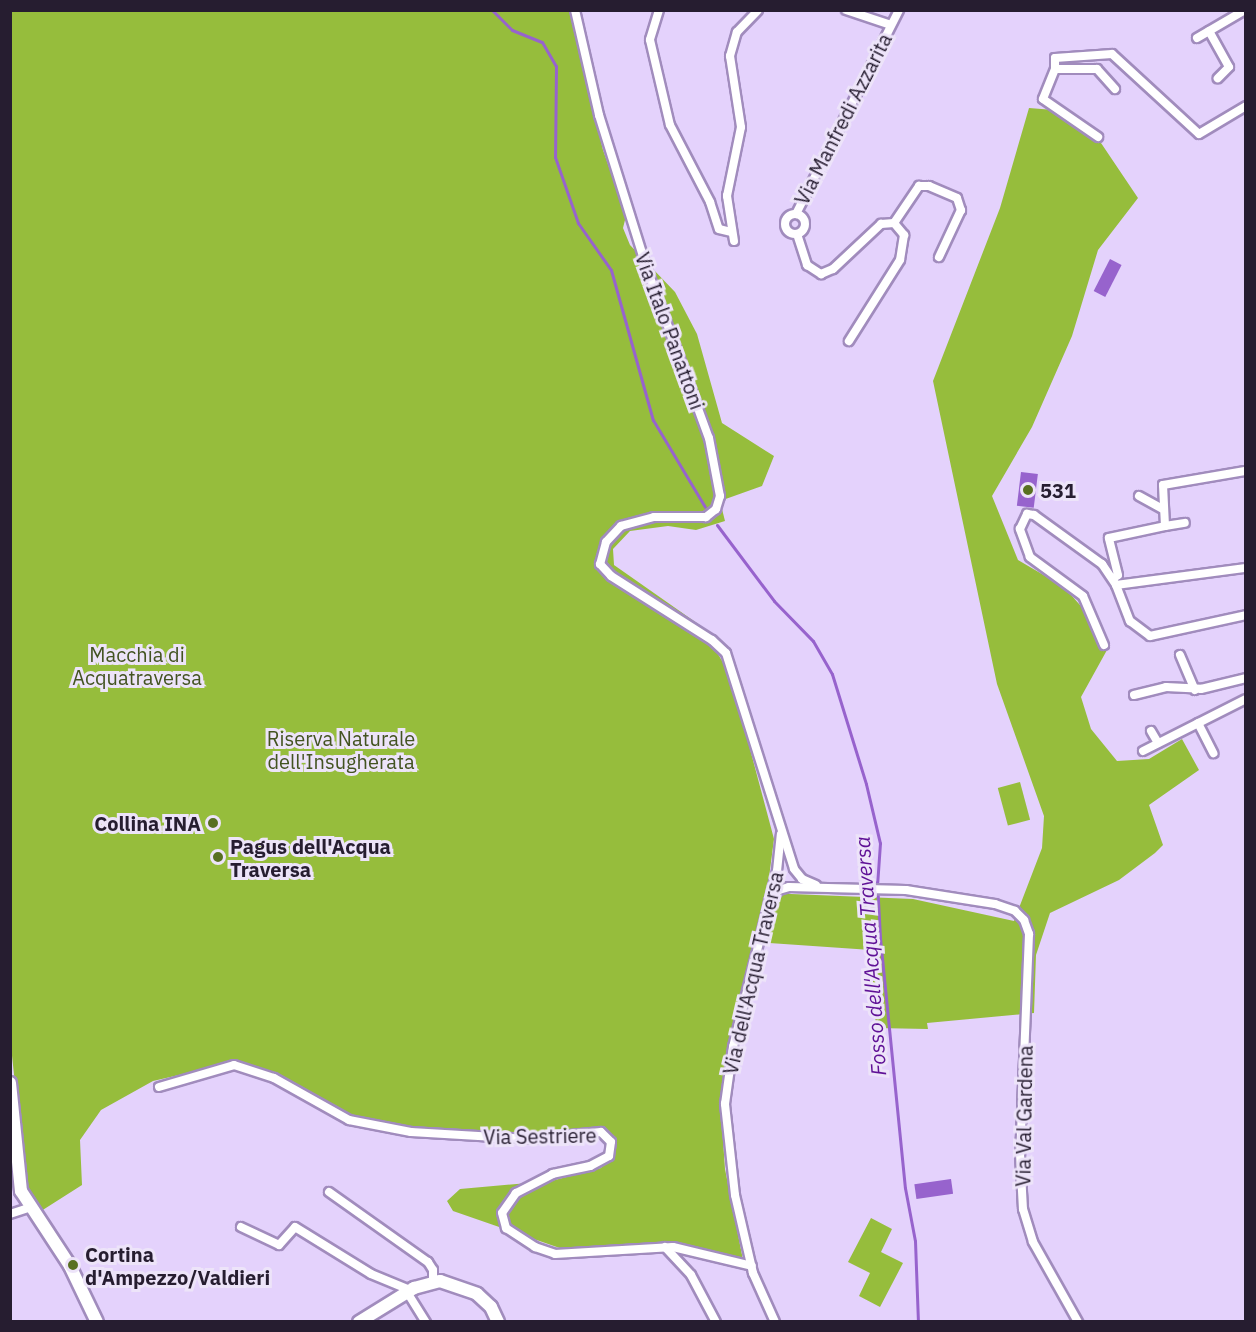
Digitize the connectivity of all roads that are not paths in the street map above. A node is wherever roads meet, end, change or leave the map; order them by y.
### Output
1 (575, 10) edge
2 (659, 10) edge
3 (758, 10) edge
4 (846, 10) edge
5 (899, 10) edge
6 (1245, 10) edge
7 (891, 25) junction
8 (1209, 31) junction
9 (1197, 38) dead end
10 (1054, 69) junction
11 (1218, 78) dead end
12 (1115, 89) dead end
13 (1245, 106) edge
14 (1098, 137) dead end
15 (796, 214) junction
16 (894, 223) junction
17 (797, 234) junction
18 (939, 257) dead end
19 (849, 341) dead end
20 (1245, 471) edge
21 (1139, 496) dead end
22 (1162, 509) junction
23 (1185, 523) dead end
24 (1165, 526) junction
25 (601, 567) joint
26 (1245, 568) edge
27 (1115, 582) junction
28 (1245, 615) edge
29 (1104, 645) dead end
30 (1179, 655) dead end
31 (1245, 678) edge
32 (1195, 690) junction
33 (1134, 695) dead end
34 (1245, 699) edge
35 (1198, 723) junction
36 (1151, 731) dead end
37 (1158, 743) junction
38 (1143, 751) dead end
39 (1213, 753) dead end
40 (781, 834) junction
41 (816, 885) junction
42 (769, 901) junction
43 (10, 1083) edge
44 (159, 1087) dead end
45 (329, 1192) dead end
46 (29, 1208) junction
47 (10, 1214) edge
48 (242, 1227) dead end
49 (665, 1247) junction
50 (752, 1266) junction
51 (433, 1281) junction
52 (409, 1291) junction
53 (372, 1318) edge
54 (97, 1322) edge
55 (359, 1322) edge
56 (426, 1322) edge
57 (498, 1322) edge
58 (716, 1322) edge
59 (774, 1322) edge
60 (1078, 1322) edge

1 - 25 street, Via Italo Panattoni
2 - 3 street
4 - 7 street
5 - 7 street, Via Manfredi Azzarita
6 - 8 street
7 - 15 street, Via Manfredi Azzarita
8 - 9 street
8 - 11 street
10 - 12 street
10 - 13 street
10 - 14 street
15 - 17 street
15 - 17 street
16 - 17 street
16 - 18 street
16 - 19 street
20 - 22 street
21 - 22 street
22 - 24 street
23 - 24 street
24 - 27 street
25 - 40 street, Via dell'Acqua Traversa
26 - 27 street
27 - 28 street
27 - 29 street
30 - 32 street
31 - 32 street
32 - 33 street
34 - 35 street
35 - 37 street
35 - 39 street
36 - 37 street
37 - 38 street
40 - 41 street, Via dell'Acqua Traversa
40 - 42 street, Via dell'Acqua Traversa
41 - 42 street
41 - 60 street, Via Val Gardena
42 - 50 street, Via dell'Acqua Traversa
43 - 46 street
44 - 49 street, Via Sestriere
45 - 51 street
46 - 47 street
46 - 54 street
48 - 52 street
49 - 50 street, Via Sestriere
49 - 58 street
50 - 59 street, Via dell'Acqua Traversa
51 - 52 street
51 - 57 street
52 - 53 street
52 - 56 street
53 - 55 street

